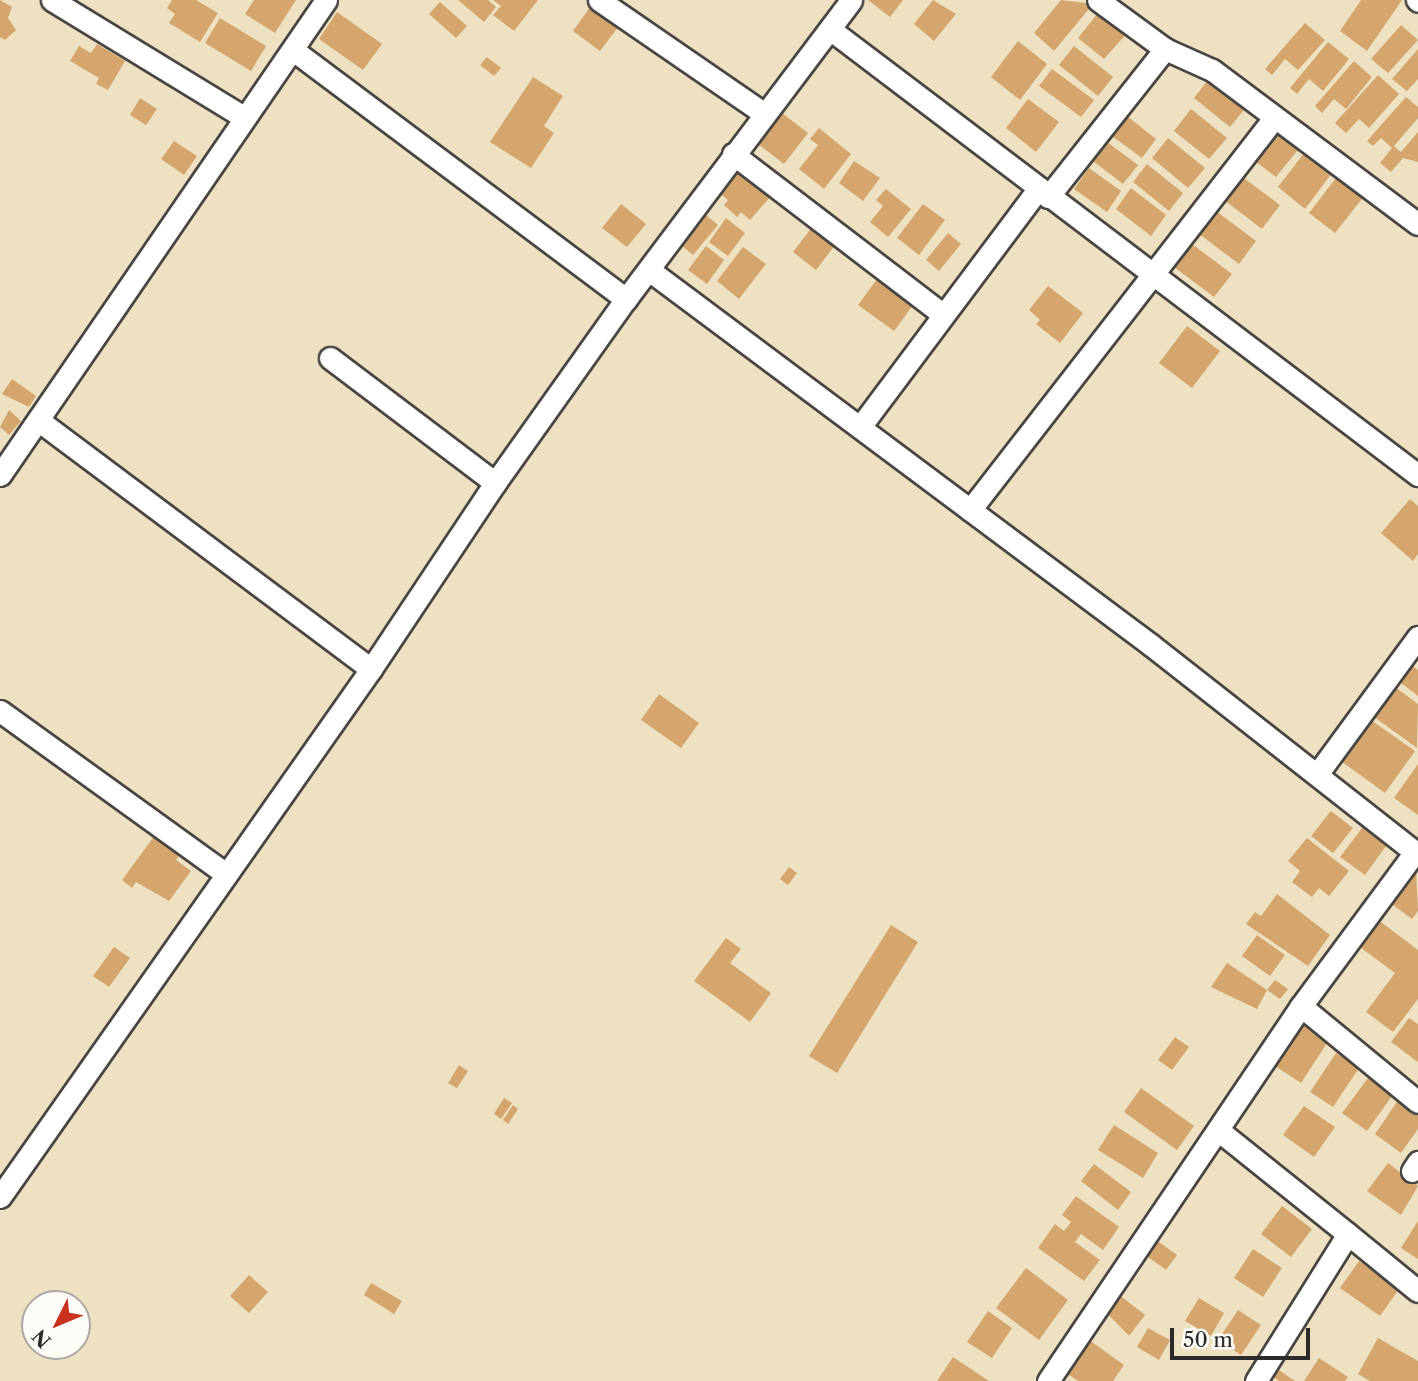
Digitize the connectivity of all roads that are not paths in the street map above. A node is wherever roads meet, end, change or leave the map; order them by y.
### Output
1 (52, 0) edge
2 (599, 0) edge
3 (851, 0) edge
4 (1098, 0) edge
5 (317, 3) edge
6 (831, 30) junction
7 (1165, 49) junction
8 (293, 50) junction
9 (765, 114) junction
10 (244, 117) junction
11 (1275, 117) junction
12 (733, 154) junction
13 (1043, 193) junction
14 (1418, 224) edge
15 (649, 270) junction
16 (1152, 275) junction
17 (625, 299) junction
18 (942, 314) junction
19 (330, 358) dead end
20 (38, 421) junction
21 (860, 427) junction
22 (0, 475) edge
23 (1418, 475) edge
24 (495, 483) junction
25 (970, 510) junction
26 (1414, 651) edge
27 (371, 669) junction
28 (0, 711) edge
29 (1318, 773) junction
30 (1417, 853) edge
31 (225, 873) junction
32 (1301, 1006) junction
33 (1418, 1102) edge
34 (1218, 1130) junction
35 (0, 1197) edge
36 (1348, 1234) junction
37 (1418, 1291) edge
38 (1048, 1381) edge
39 (1256, 1381) edge

1 - 10 street
2 - 9 street
3 - 6 street
4 - 7 street
5 - 8 street
6 - 9 street
6 - 13 street
7 - 11 street
7 - 13 street
8 - 10 street
8 - 17 street
9 - 12 street
10 - 20 street
11 - 14 street
11 - 16 street
12 - 15 street
12 - 18 street
13 - 16 street
13 - 18 street
15 - 17 street
15 - 21 street
16 - 23 street
16 - 25 street
17 - 24 street
18 - 21 street
19 - 24 street
20 - 22 street
20 - 27 street
21 - 25 street
24 - 27 street
25 - 29 street
26 - 29 street
27 - 31 street
28 - 31 street
29 - 30 street
30 - 32 street
31 - 35 street
32 - 33 street
32 - 34 street
34 - 36 street
34 - 38 street
36 - 37 street
36 - 39 street

